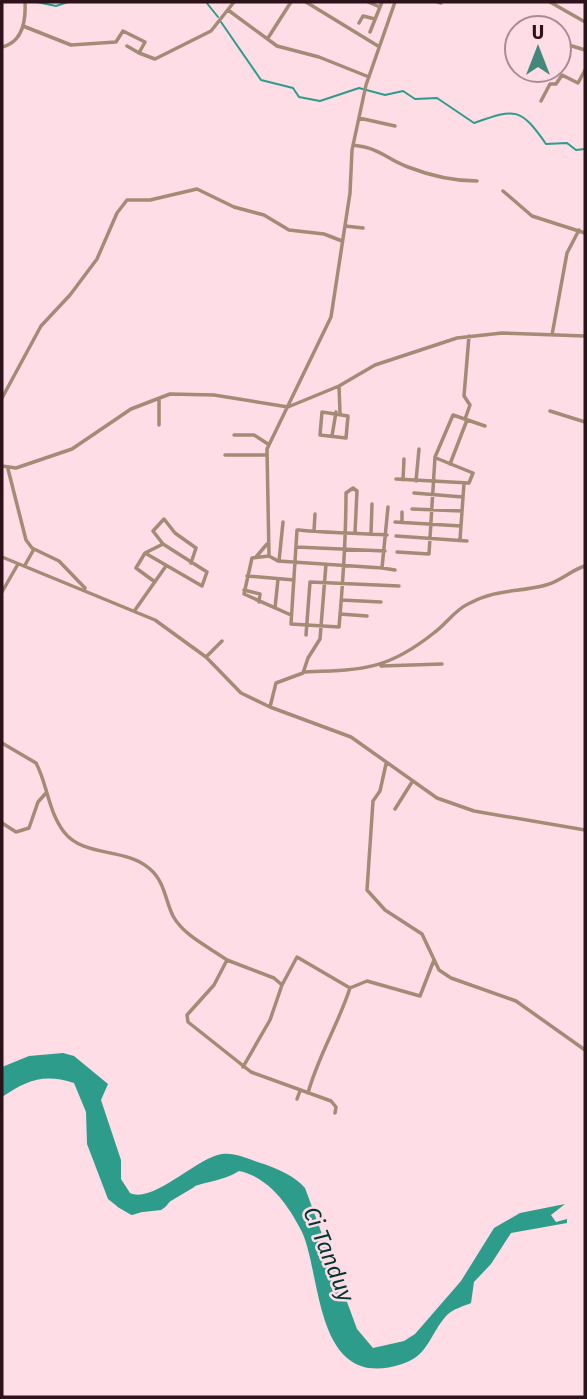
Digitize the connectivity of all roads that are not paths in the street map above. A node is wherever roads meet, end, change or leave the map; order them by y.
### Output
1 (25, 2) edge
2 (234, 2) edge
3 (290, 2) edge
4 (306, 2) edge
5 (368, 2) edge
6 (395, 2) edge
7 (550, 2) edge
8 (381, 4) edge
9 (228, 10) junction
10 (375, 19) junction
11 (585, 22) edge
12 (359, 23) dead end
13 (23, 26) junction
14 (370, 32) dead end
15 (268, 38) junction
16 (127, 46) dead end
17 (2, 47) edge
18 (379, 47) junction
19 (139, 53) junction
20 (585, 70) edge
21 (369, 77) junction
22 (541, 101) dead end
23 (359, 118) junction
24 (395, 126) dead end
25 (353, 145) junction
26 (477, 181) dead end
27 (503, 191) dead end
28 (345, 226) junction
29 (363, 228) dead end
30 (579, 230) junction
31 (585, 233) edge
32 (342, 241) junction
33 (552, 335) junction
34 (469, 336) junction
35 (585, 336) edge
36 (339, 386) junction
37 (2, 398) edge
38 (159, 398) junction
39 (288, 407) junction
40 (550, 411) dead end
41 (338, 413) junction
42 (466, 419) junction
43 (585, 422) edge
44 (159, 425) dead end
45 (485, 426) dead end
46 (234, 435) dead end
47 (332, 436) junction
48 (268, 444) junction
49 (419, 449) dead end
50 (225, 455) dead end
51 (267, 455) junction
52 (435, 457) junction
53 (404, 459) dead end
54 (450, 464) junction
55 (2, 466) edge
56 (8, 468) junction
57 (396, 479) dead end
58 (403, 480) junction
59 (416, 481) junction
60 (433, 481) junction
61 (464, 483) junction
62 (414, 493) dead end
63 (432, 495) junction
64 (463, 497) junction
65 (372, 504) dead end
66 (388, 507) dead end
67 (412, 509) dead end
68 (431, 510) junction
69 (402, 512) dead end
70 (462, 512) junction
71 (315, 514) dead end
72 (346, 518) junction
73 (355, 519) junction
74 (283, 522) dead end
75 (395, 522) dead end
76 (402, 522) junction
77 (430, 524) junction
78 (461, 526) junction
79 (314, 531) junction
80 (345, 533) junction
81 (355, 533) junction
82 (371, 534) junction
83 (387, 535) junction
84 (396, 536) dead end
85 (429, 539) junction
86 (460, 541) junction
87 (467, 541) dead end
88 (268, 542) junction
89 (163, 544) junction
90 (296, 547) junction
91 (34, 549) junction
92 (344, 549) junction
93 (384, 551) junction
94 (397, 552) dead end
95 (145, 553) junction
96 (269, 556) junction
97 (2, 557) edge
98 (256, 557) junction
99 (279, 561) junction
100 (295, 562) junction
101 (191, 563) junction
102 (18, 564) junction
103 (326, 564) junction
104 (25, 565) junction
105 (343, 565) junction
106 (166, 566) junction
107 (585, 566) edge
108 (382, 568) junction
109 (395, 570) dead end
110 (247, 576) junction
111 (278, 579) junction
112 (294, 580) junction
113 (155, 582) junction
114 (325, 582) junction
115 (342, 583) junction
116 (399, 586) dead end
117 (86, 590) junction
118 (244, 590) junction
119 (2, 592) edge
120 (341, 600) junction
121 (259, 602) junction
122 (381, 602) dead end
123 (275, 609) junction
124 (135, 611) junction
125 (340, 614) junction
126 (291, 615) junction
127 (367, 616) dead end
128 (307, 625) junction
129 (322, 626) junction
130 (306, 635) dead end
131 (222, 641) dead end
132 (206, 657) junction
133 (442, 664) dead end
134 (379, 667) junction
135 (304, 672) junction
136 (270, 708) junction
137 (2, 743) edge
138 (386, 764) junction
139 (412, 782) junction
140 (46, 793) junction
141 (395, 809) dead end
142 (2, 824) edge
143 (585, 830) edge
144 (435, 958) junction
145 (227, 960) junction
146 (282, 985) junction
147 (350, 988) junction
148 (585, 1050) edge
149 (243, 1067) junction
150 (300, 1091) junction
151 (308, 1093) junction
152 (296, 1100) dead end
153 (335, 1113) dead end

1 - 13 street
2 - 9 street
3 - 15 street
4 - 18 street
5 - 8 street
6 - 18 street
7 - 11 street
8 - 10 street
9 - 15 street
9 - 19 street
10 - 12 street
10 - 14 street
13 - 17 street
13 - 19 street
15 - 21 street
16 - 19 street
18 - 21 street
20 - 22 street
21 - 23 street
23 - 24 street
23 - 25 street
25 - 26 street
25 - 28 street
27 - 30 street
28 - 29 street
28 - 32 street
30 - 31 street
30 - 33 street
32 - 37 street
32 - 39 street
33 - 34 street
33 - 35 street
34 - 36 street
34 - 42 street
36 - 39 street
36 - 41 street
38 - 39 street
38 - 44 street
38 - 56 street
39 - 48 street
40 - 43 street
41 - 47 street
41 - 47 street
41 - 47 street
42 - 45 street
42 - 52 street
42 - 54 street
46 - 48 street
48 - 51 street
49 - 59 street
50 - 51 street
51 - 88 street
52 - 54 street
52 - 60 street
53 - 58 street
54 - 61 street
55 - 56 street
56 - 91 street
57 - 58 street
58 - 59 street
59 - 60 street
60 - 61 street
60 - 63 street
61 - 64 street
62 - 63 street
63 - 64 street
63 - 68 street
64 - 70 street
65 - 82 street
66 - 83 street
67 - 68 street
68 - 70 street
68 - 77 street
69 - 76 street
70 - 78 street
71 - 79 street
72 - 73 street
72 - 73 street
72 - 80 street
73 - 81 street
74 - 99 street
75 - 76 street
76 - 77 street
77 - 78 street
77 - 85 street
78 - 86 street
79 - 80 street
79 - 90 street
80 - 81 street
80 - 92 street
81 - 82 street
82 - 83 street
83 - 93 street
84 - 85 street
85 - 86 street
85 - 94 street
86 - 87 street
88 - 96 street
88 - 98 street
89 - 95 street
89 - 101 street
89 - 101 street
90 - 92 street
90 - 100 street
91 - 104 street
91 - 117 street
92 - 93 street
92 - 105 street
93 - 108 street
95 - 106 street
95 - 113 street
96 - 98 street
96 - 99 street
97 - 102 street
98 - 110 street
99 - 100 street
100 - 103 street
100 - 112 street
101 - 106 street
102 - 104 street
102 - 119 street
103 - 105 street
103 - 114 street
104 - 117 street
105 - 108 street
105 - 115 street
106 - 113 street
107 - 134 street
108 - 109 street
110 - 111 street
110 - 118 street
111 - 112 street
111 - 123 street
112 - 126 street
113 - 124 street
114 - 115 street
114 - 128 street
114 - 129 street
115 - 116 street
115 - 120 street
117 - 124 street
118 - 121 street
118 - 121 street
120 - 122 street
120 - 125 street
121 - 123 street
123 - 126 street
124 - 132 street
125 - 127 street
125 - 129 street
126 - 128 street
128 - 129 street
128 - 130 street
129 - 135 street
131 - 132 street
132 - 136 street
133 - 134 street
134 - 135 street
135 - 136 street
136 - 138 street
137 - 140 street
138 - 139 street
138 - 144 street
139 - 141 street
139 - 143 street
140 - 142 street
140 - 145 street
144 - 147 street
144 - 148 street
145 - 146 street
145 - 149 street
146 - 147 street
146 - 149 street
147 - 151 street
149 - 150 street
150 - 151 street
150 - 152 street
151 - 153 street

